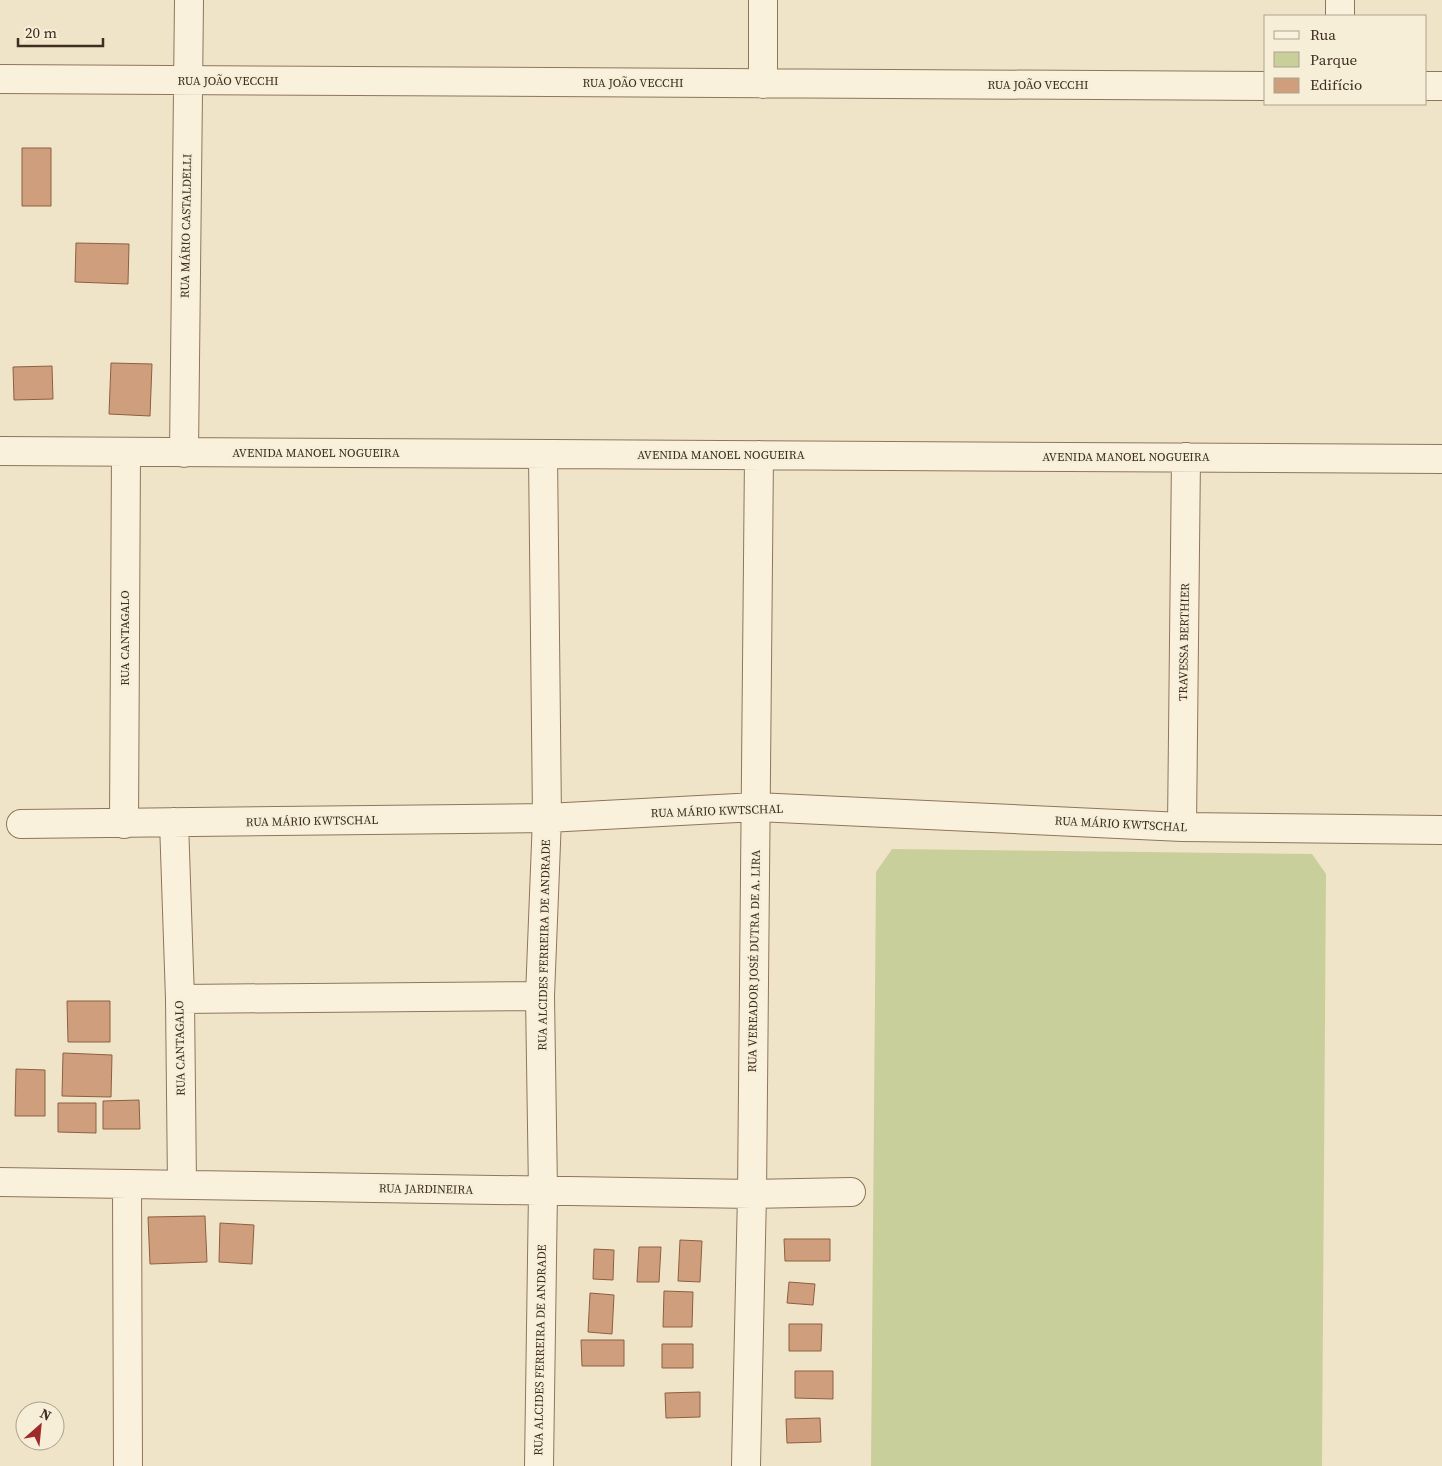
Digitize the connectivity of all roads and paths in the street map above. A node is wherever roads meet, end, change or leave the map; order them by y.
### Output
1 (188, 0) edge
2 (763, 0) edge
3 (1340, 0) edge
4 (1340, 15) edge
5 (0, 79) edge
6 (188, 81) junction
7 (763, 84) junction
8 (1264, 86) edge
9 (1427, 86) edge
10 (1442, 86) edge
11 (0, 451) edge
12 (126, 452) junction
13 (184, 452) junction
14 (543, 454) junction
15 (759, 455) junction
16 (1186, 458) junction
17 (1442, 459) edge
18 (756, 807) junction
19 (547, 818) junction
20 (174, 822) junction
21 (21, 824) dead end
22 (124, 824) junction
23 (1182, 827) junction
24 (1442, 830) edge
25 (540, 996) junction
26 (180, 999) junction
27 (0, 1182) edge
28 (127, 1184) junction
29 (182, 1185) junction
30 (543, 1191) junction
31 (851, 1192) dead end
32 (752, 1194) junction
33 (128, 1466) edge
34 (538, 1466) edge
35 (746, 1466) edge

1 - 6 street, RUA MÁRIO CASTALDELLI
2 - 7 street
3 - 4 street
5 - 6 street, RUA JOÃO VECCHI
6 - 7 street, RUA JOÃO VECCHI
6 - 13 street, RUA MÁRIO CASTALDELLI
7 - 8 street, RUA JOÃO VECCHI
9 - 10 street
11 - 12 street, AVENIDA MANOEL NOGUEIRA
12 - 13 street, AVENIDA MANOEL NOGUEIRA
12 - 22 street, RUA CANTAGALO
13 - 14 street, AVENIDA MANOEL NOGUEIRA
14 - 15 street, AVENIDA MANOEL NOGUEIRA
14 - 19 street, RUA ALCIDES FERREIRA DE ANDRADE
15 - 16 street, AVENIDA MANOEL NOGUEIRA
15 - 18 street, RUA VEREADOR JOSÉ DUTRA DE A. LIRA
16 - 17 street, AVENIDA MANOEL NOGUEIRA
16 - 23 street, TRAVESSA BERTHIER
18 - 19 street, RUA MÁRIO KWTSCHAL
18 - 23 street, RUA MÁRIO KWTSCHAL
18 - 32 street, RUA VEREADOR JOSÉ DUTRA DE A. LIRA
19 - 20 street, RUA MÁRIO KWTSCHAL
19 - 25 street, RUA ALCIDES FERREIRA DE ANDRADE
20 - 22 street, RUA MÁRIO KWTSCHAL
20 - 26 street, RUA CANTAGALO
21 - 22 street, RUA MÁRIO KWTSCHAL
23 - 24 street, RUA MÁRIO KWTSCHAL
25 - 26 street
25 - 30 street, RUA ALCIDES FERREIRA DE ANDRADE
26 - 29 street, RUA CANTAGALO
27 - 28 street, RUA JARDINEIRA
28 - 29 street, RUA JARDINEIRA
28 - 33 street
29 - 30 street, RUA JARDINEIRA
30 - 32 street, RUA JARDINEIRA
30 - 34 street, RUA ALCIDES FERREIRA DE ANDRADE
31 - 32 street, RUA JARDINEIRA
32 - 35 street, RUA VEREADOR JOSÉ DUTRA DE A. LIRA

